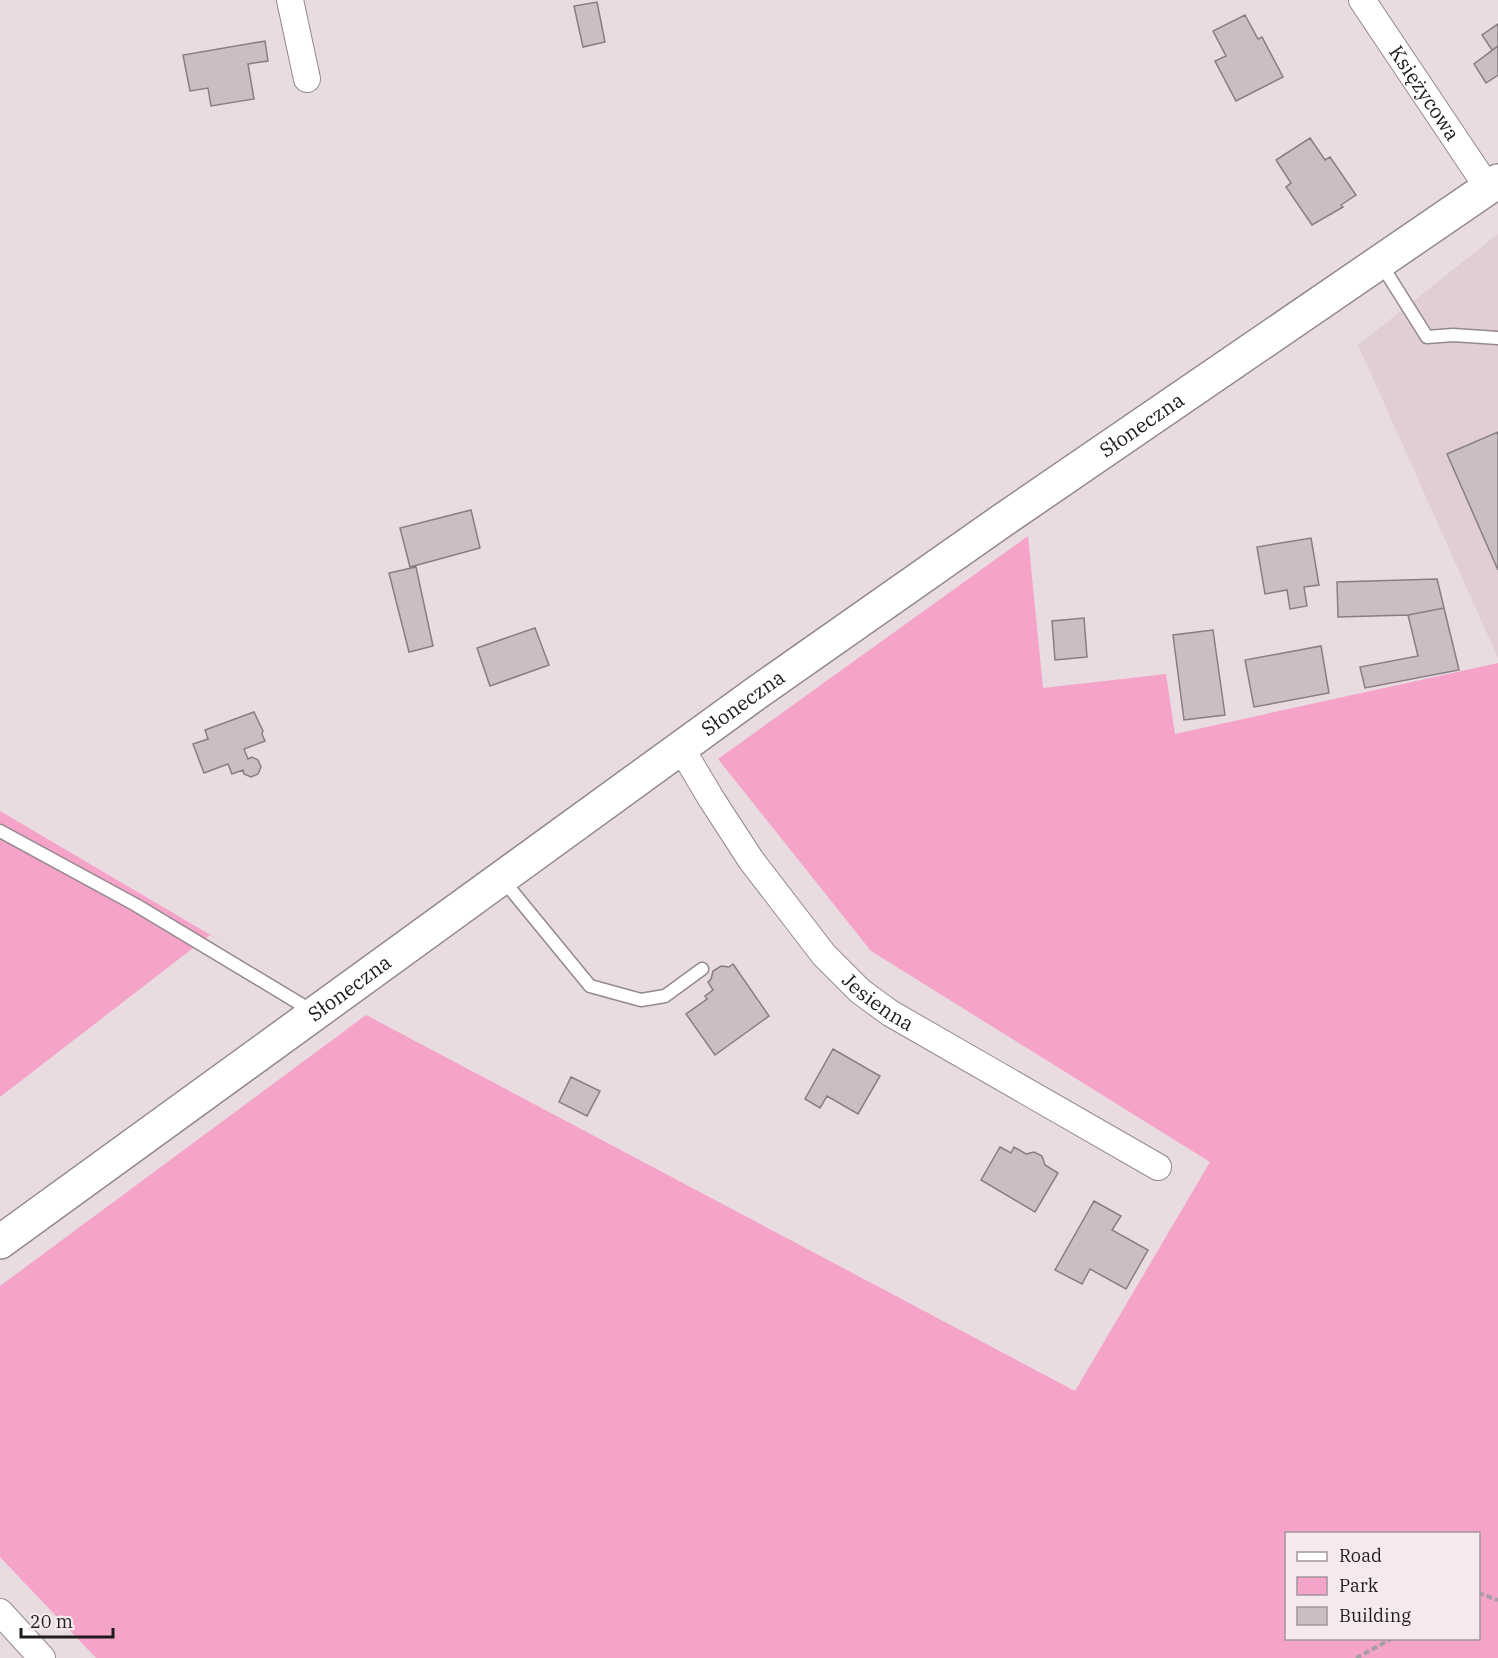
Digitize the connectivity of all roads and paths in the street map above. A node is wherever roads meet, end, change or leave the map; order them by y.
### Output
1 (290, 0) edge
2 (1362, 0) edge
3 (307, 79) dead end
4 (1493, 185) edge
5 (1381, 263) junction
6 (1498, 338) edge
7 (681, 748) junction
8 (0, 831) edge
9 (502, 879) junction
10 (702, 969) dead end
11 (315, 1014) junction
12 (1158, 1167) dead end
13 (0, 1242) edge
14 (1480, 1593) edge
15 (1498, 1600) edge
16 (0, 1612) edge
17 (1389, 1640) edge
18 (42, 1658) edge
19 (1356, 1658) edge

1 - 3 street
2 - 4 street, Księżycowa
4 - 5 street, Słoneczna
5 - 6 lane
5 - 7 street, Słoneczna
7 - 9 street, Słoneczna
7 - 12 street, Jesienna
8 - 11 lane
9 - 10 lane
9 - 11 street, Słoneczna
11 - 13 street, Słoneczna
14 - 15 path
16 - 18 street
17 - 19 path

